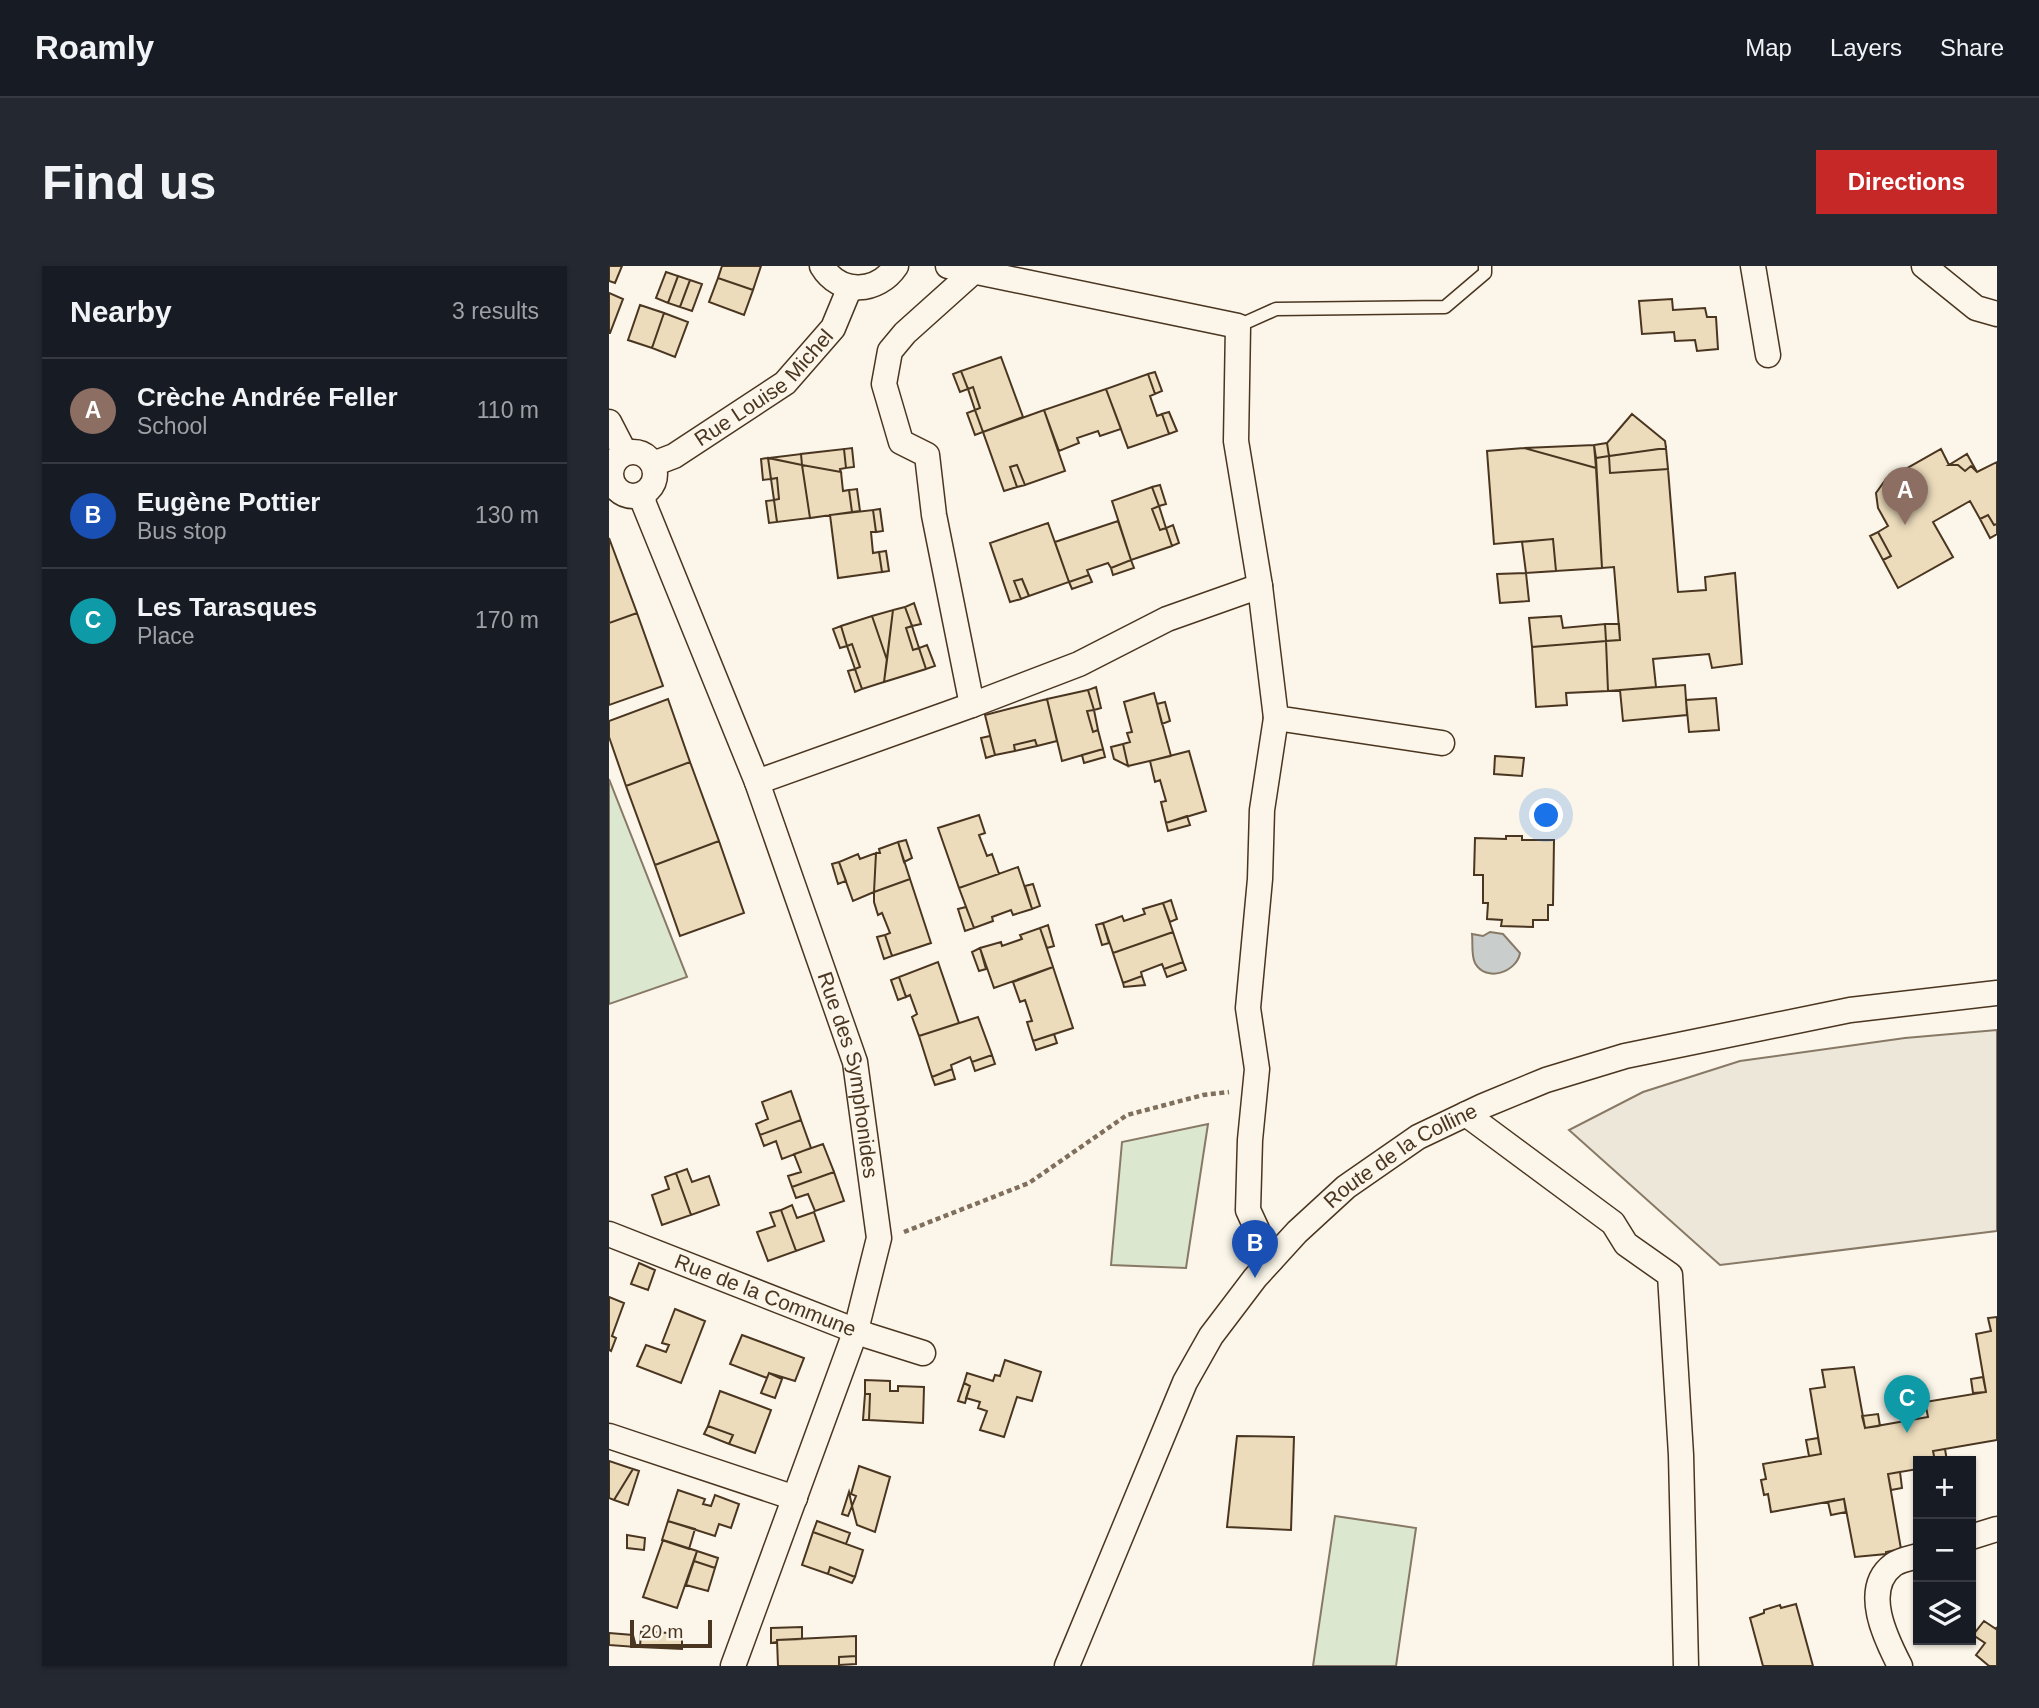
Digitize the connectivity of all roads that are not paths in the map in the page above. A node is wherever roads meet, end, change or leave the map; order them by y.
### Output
1 (822, 266) edge
2 (896, 266) edge
3 (948, 266) edge
4 (1485, 266) edge
5 (1753, 266) edge
6 (1924, 266) edge
7 (973, 272) junction
8 (850, 287) junction
9 (1997, 314) edge
10 (1238, 326) junction
11 (1768, 355) dead end
12 (609, 422) edge
13 (625, 453) junction
14 (653, 464) junction
15 (612, 488) edge
16 (643, 494) junction
17 (1260, 586) junction
18 (972, 705) junction
19 (1276, 718) junction
20 (1442, 743) dead end
21 (757, 782) junction
22 (1997, 993) edge
23 (1466, 1114) junction
24 (609, 1234) edge
25 (1271, 1260) junction
26 (856, 1330) junction
27 (923, 1353) dead end
28 (609, 1436) edge
29 (795, 1498) junction
30 (1997, 1529) edge
31 (1976, 1535) edge
32 (1913, 1558) edge
33 (733, 1666) edge
34 (1067, 1666) edge
35 (1686, 1666) edge
36 (1900, 1666) edge

1 - 8 street
2 - 8 street
3 - 7 street
4 - 10 lane
5 - 11 street
6 - 9 street
7 - 10 street
7 - 18 street
8 - 14 street, Rue Louise Michel
10 - 17 street
12 - 13 street
13 - 14 street
13 - 15 street
14 - 16 street
15 - 16 street
16 - 21 street, Rue des Symphonides
17 - 18 street
17 - 19 street
18 - 21 street
19 - 20 street
19 - 25 street
21 - 26 street, Rue des Symphonides
22 - 23 street, Route de la Colline
23 - 25 street, Route de la Colline
23 - 35 street
24 - 26 street, Rue de la Commune
25 - 34 street, Route de la Colline
26 - 27 street, Rue de la Commune
26 - 29 street, Rue des Symphonides
28 - 29 street
29 - 33 street, Rue des Symphonides
30 - 31 street
32 - 36 street

